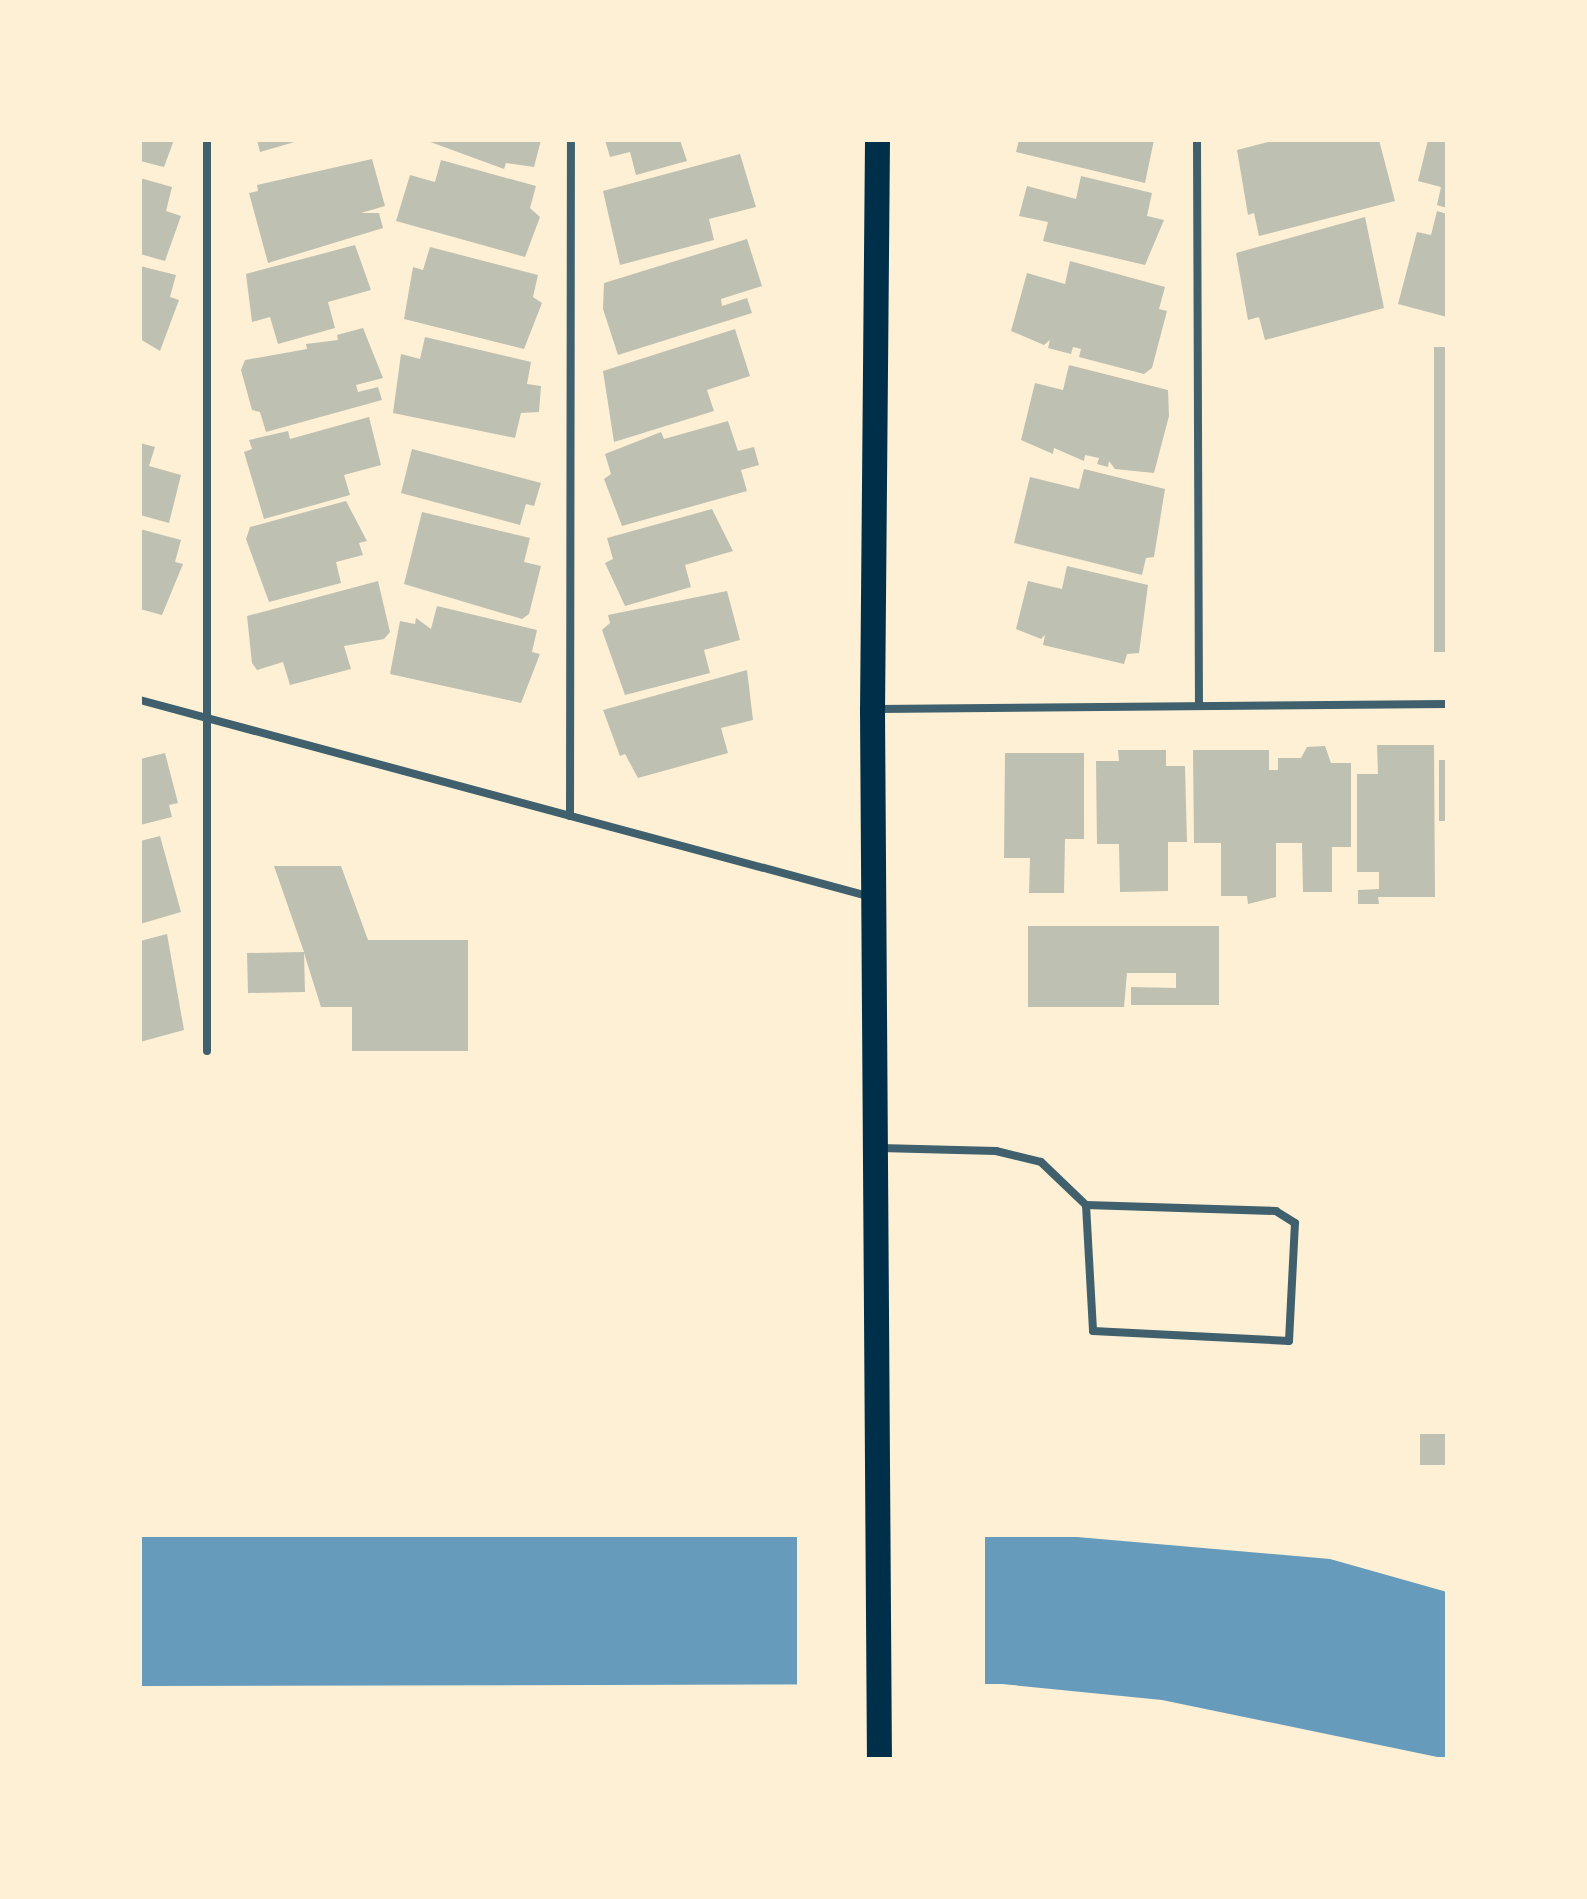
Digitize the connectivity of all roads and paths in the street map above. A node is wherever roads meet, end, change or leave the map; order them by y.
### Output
1 (207, 140) edge
2 (571, 140) edge
3 (877, 140) edge
4 (1197, 140) edge
5 (140, 700) edge
6 (1447, 704) edge
7 (1199, 706) junction
8 (872, 710) junction
9 (207, 718) junction
10 (570, 816) junction
11 (873, 897) junction
12 (207, 1051) dead end
13 (876, 1148) junction
14 (1086, 1205) junction
15 (878, 1759) edge

1 - 9 lane
2 - 10 lane
3 - 8 main road
4 - 7 lane
5 - 9 lane
6 - 7 lane
7 - 8 lane
8 - 11 main road
9 - 10 lane
9 - 12 lane
10 - 11 lane
11 - 13 main road
13 - 14 lane
13 - 15 main road
14 - 14 lane

